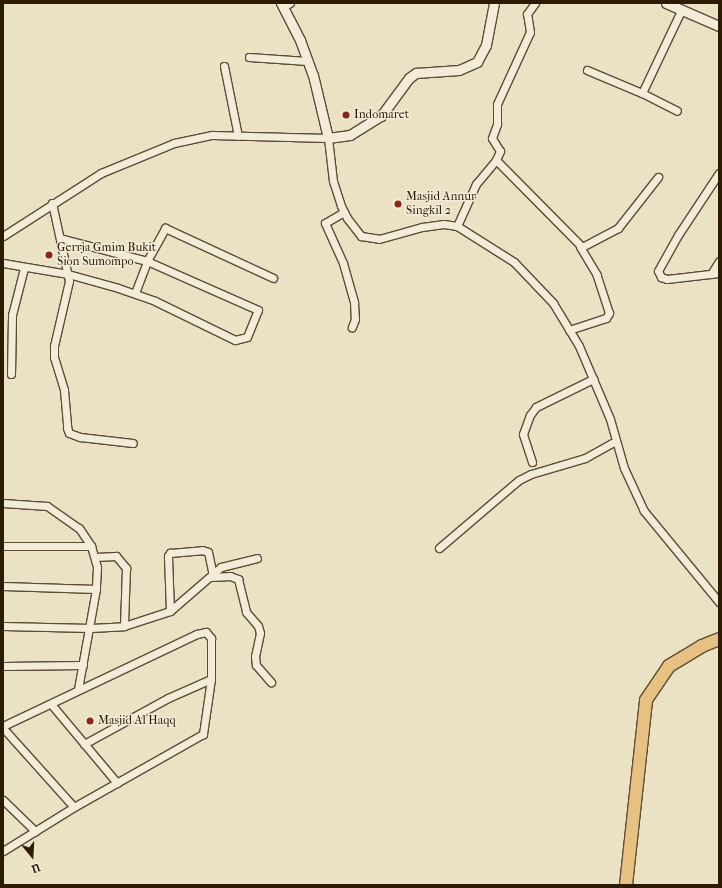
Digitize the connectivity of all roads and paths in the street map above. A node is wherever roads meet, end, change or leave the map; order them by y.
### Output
1 (494, 3) edge
2 (535, 3) edge
3 (666, 3) edge
4 (285, 4) edge
5 (681, 11) junction
6 (719, 26) edge
7 (249, 57) dead end
8 (307, 61) junction
9 (224, 66) dead end
10 (587, 70) dead end
11 (642, 93) junction
12 (677, 111) dead end
13 (238, 136) junction
14 (328, 138) junction
15 (496, 160) junction
16 (719, 173) edge
17 (658, 177) dead end
18 (52, 203) junction
19 (344, 212) junction
20 (457, 226) junction
21 (3, 236) edge
22 (60, 238) junction
23 (580, 246) junction
24 (147, 261) junction
25 (719, 261) edge
26 (3, 263) edge
27 (24, 268) junction
28 (719, 273) edge
29 (68, 274) junction
30 (711, 274) junction
31 (273, 278) dead end
32 (135, 293) junction
33 (352, 327) dead end
34 (569, 330) junction
35 (10, 374) dead end
36 (593, 379) junction
37 (616, 441) junction
38 (133, 443) dead end
39 (532, 462) dead end
40 (3, 503) edge
41 (3, 546) edge
42 (91, 546) junction
43 (439, 548) dead end
44 (95, 557) junction
45 (256, 558) dead end
46 (212, 576) junction
47 (3, 586) edge
48 (96, 589) junction
49 (719, 602) edge
50 (170, 611) junction
51 (3, 626) edge
52 (124, 626) junction
53 (91, 628) junction
54 (719, 639) edge
55 (83, 665) junction
56 (3, 666) edge
57 (211, 679) junction
58 (271, 682) dead end
59 (78, 689) junction
60 (51, 704) junction
61 (3, 727) edge
62 (84, 744) junction
63 (117, 783) junction
64 (3, 800) edge
65 (74, 807) junction
66 (35, 831) junction
67 (3, 851) edge
68 (626, 885) edge

1 - 14 street
2 - 15 street
3 - 5 street
4 - 8 street
5 - 6 street
5 - 11 street
7 - 8 street
8 - 14 street
9 - 13 street
10 - 11 street
11 - 12 street
13 - 14 street
13 - 18 street
14 - 19 street
15 - 20 street
15 - 23 street
16 - 30 street
17 - 23 street
18 - 21 street
18 - 22 street
19 - 20 street
19 - 33 street
20 - 34 street
22 - 24 street
22 - 29 street
23 - 34 street
24 - 31 street
24 - 32 street
24 - 32 street
25 - 30 street
26 - 27 street
27 - 29 street
27 - 35 street
28 - 30 street
29 - 32 street
29 - 38 street
34 - 36 street
36 - 37 street
36 - 39 street
37 - 43 street
37 - 49 street
40 - 42 street
41 - 42 street
42 - 44 street
44 - 48 street
44 - 52 street
45 - 46 street
46 - 50 street
46 - 50 street
46 - 58 street
47 - 48 street
48 - 53 street
50 - 52 street
51 - 53 street
52 - 53 street
53 - 55 street
54 - 68 highway
55 - 56 street
55 - 59 street
57 - 59 street
57 - 62 street
57 - 63 street
59 - 60 street
60 - 61 street
60 - 62 street
61 - 65 street
62 - 63 street
63 - 65 street
64 - 66 street
65 - 66 street
66 - 67 street

